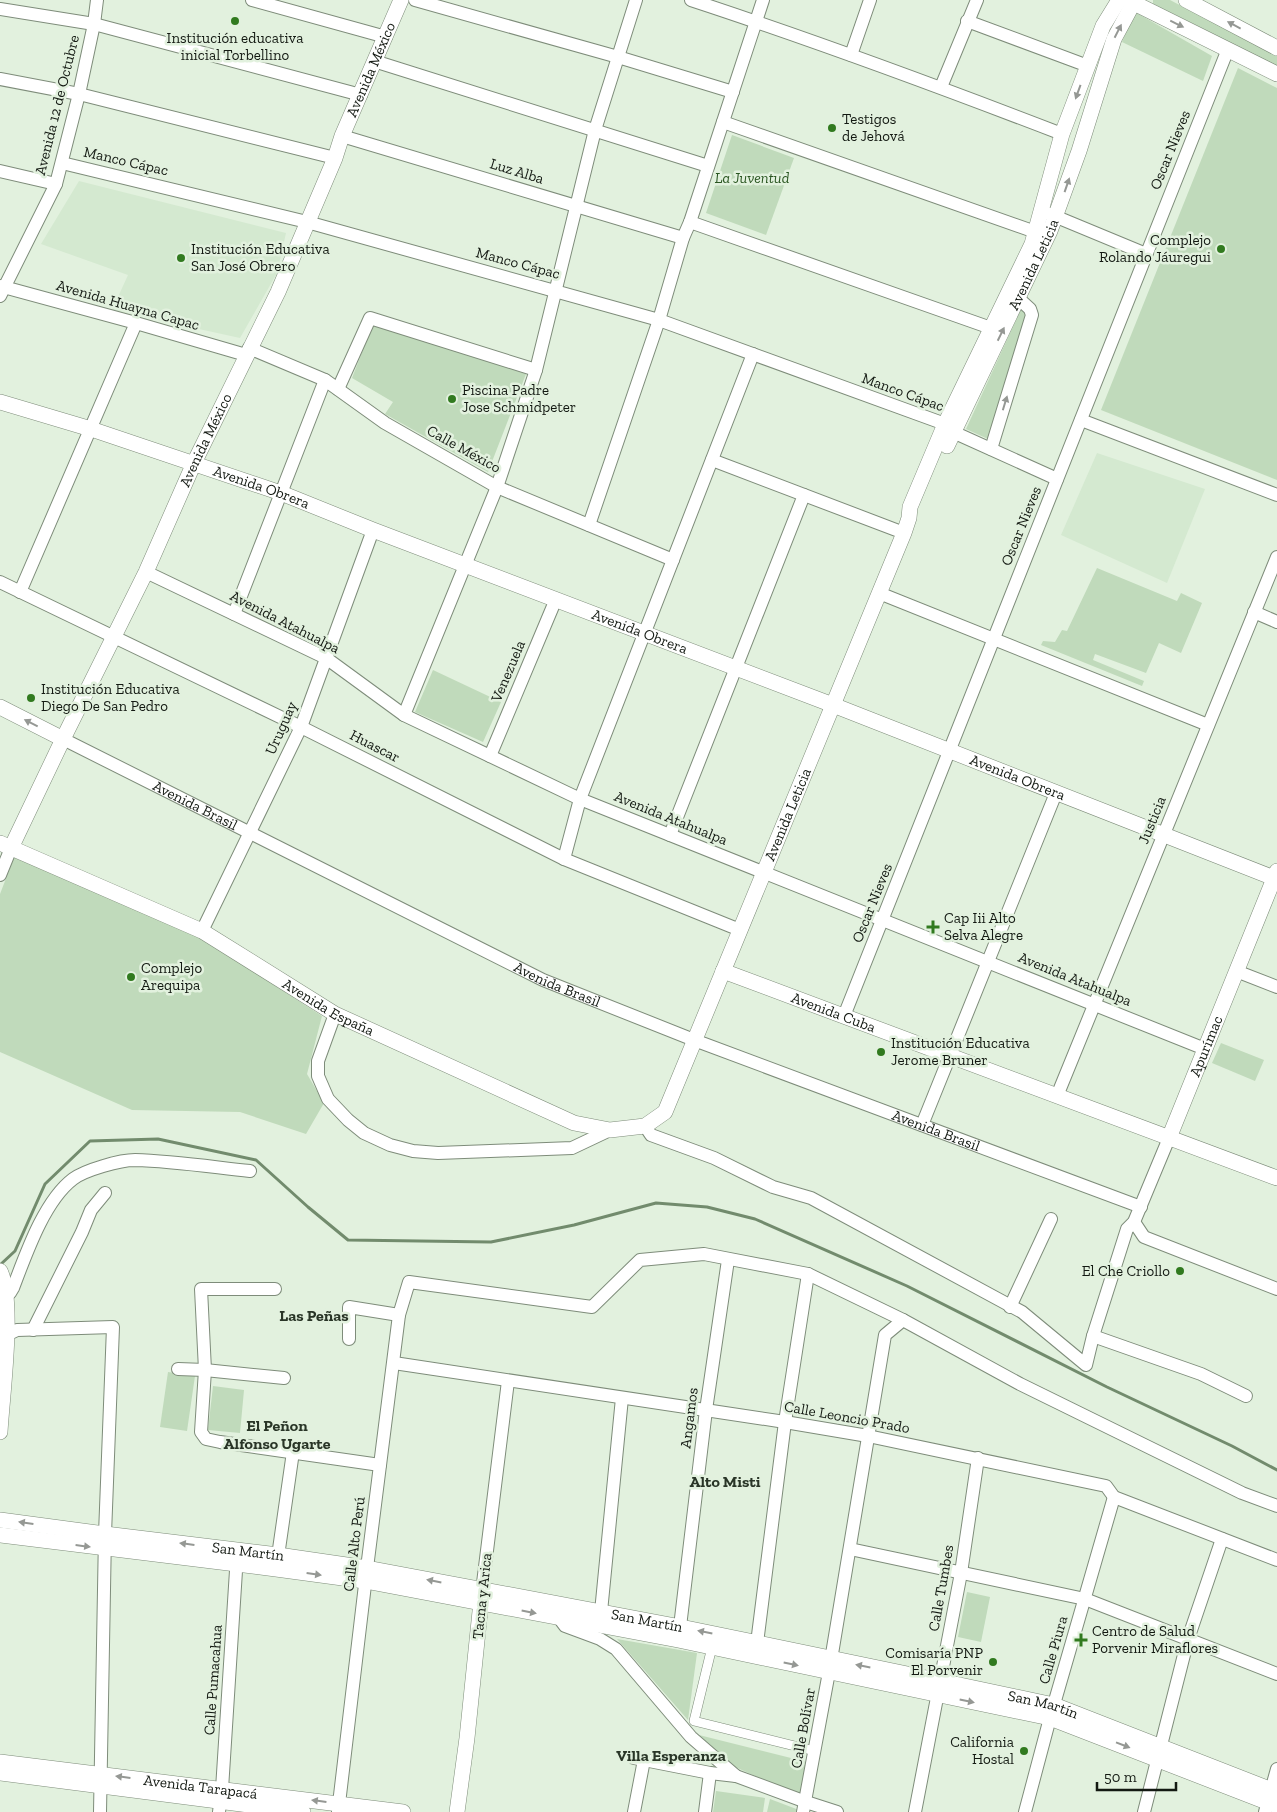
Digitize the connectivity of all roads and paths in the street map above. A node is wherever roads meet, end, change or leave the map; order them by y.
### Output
1 (97, 0) edge
2 (252, 0) edge
3 (401, 0) edge
4 (415, 0) edge
5 (636, 0) edge
6 (691, 0) edge
7 (763, 0) edge
8 (870, 0) edge
9 (977, 0) edge
10 (1186, 0) edge
11 (1129, 1) edge
12 (0, 9) edge
13 (756, 21) junction
14 (968, 21) junction
15 (94, 24) junction
16 (386, 37) junction
17 (1228, 48) junction
18 (1277, 48) edge
19 (851, 55) junction
20 (618, 57) junction
21 (374, 61) junction
22 (1088, 66) junction
23 (1277, 74) edge
24 (0, 79) edge
25 (941, 87) junction
26 (733, 92) junction
27 (79, 94) junction
28 (361, 95) junction
29 (723, 122) junction
30 (594, 130) junction
31 (1062, 134) junction
32 (342, 136) junction
33 (334, 158) junction
34 (62, 163) junction
35 (708, 166) junction
36 (0, 171) edge
37 (56, 184) junction
38 (575, 206) junction
39 (1049, 214) junction
40 (307, 222) junction
41 (690, 222) junction
42 (1042, 234) junction
43 (683, 238) junction
44 (1146, 254) junction
45 (2, 290) edge
46 (556, 290) junction
47 (1018, 298) junction
48 (659, 320) junction
49 (136, 323) junction
50 (991, 328) junction
51 (248, 352) junction
52 (753, 354) junction
53 (536, 370) junction
54 (325, 380) junction
55 (338, 389) junction
56 (0, 402) edge
57 (1081, 420) junction
58 (949, 428) junction
59 (91, 429) junction
60 (991, 449) junction
61 (712, 460) junction
62 (194, 463) junction
63 (1057, 479) junction
64 (497, 487) junction
65 (281, 493) junction
66 (804, 495) junction
67 (1277, 496) edge
68 (590, 525) junction
69 (906, 525) junction
70 (373, 530) junction
71 (1277, 557) edge
72 (673, 560) junction
73 (465, 564) junction
74 (146, 572) junction
75 (0, 582) edge
76 (20, 592) junction
77 (879, 593) junction
78 (556, 599) junction
79 (1254, 612) junction
80 (234, 614) junction
81 (1277, 622) edge
82 (645, 633) junction
83 (114, 637) junction
84 (994, 639) junction
85 (326, 658) junction
86 (736, 668) junction
87 (833, 705) junction
88 (0, 707) edge
89 (404, 714) junction
90 (1208, 725) junction
91 (301, 727) junction
92 (63, 739) junction
93 (950, 751) junction
94 (490, 756) junction
95 (1056, 793) junction
96 (580, 799) junction
97 (249, 832) junction
98 (670, 835) junction
99 (1163, 835) junction
100 (6, 846) edge
101 (564, 859) junction
102 (764, 872) junction
103 (1275, 874) edge
104 (0, 875) edge
105 (882, 920) junction
106 (740, 930) junction
107 (202, 931) junction
108 (988, 962) junction
109 (723, 970) junction
110 (1236, 972) junction
111 (1277, 987) edge
112 (1094, 1005) junction
113 (335, 1014) junction
114 (844, 1016) junction
115 (694, 1040) junction
116 (1205, 1049) junction
117 (950, 1056) junction
118 (1057, 1096) junction
119 (665, 1112) joint
120 (574, 1123) junction
121 (922, 1124) junction
122 (645, 1126) junction
123 (610, 1130) junction
124 (1169, 1138) junction
125 (572, 1148) junction
126 (250, 1171) dead end
127 (1277, 1178) edge
128 (105, 1192) dead end
129 (1141, 1206) junction
130 (1050, 1219) dead end
131 (1134, 1222) junction
132 (728, 1260) junction
133 (0, 1272) edge
134 (808, 1274) junction
135 (275, 1289) dead end
136 (1277, 1289) edge
137 (6, 1294) junction
138 (1010, 1307) junction
139 (399, 1315) junction
140 (903, 1320) junction
141 (33, 1330) junction
142 (3, 1336) edge
143 (1093, 1336) junction
144 (349, 1339) dead end
145 (394, 1363) junction
146 (178, 1369) dead end
147 (205, 1370) junction
148 (284, 1378) dead end
149 (508, 1381) junction
150 (1246, 1396) dead end
151 (622, 1398) junction
152 (706, 1410) junction
153 (785, 1422) junction
154 (0, 1432) edge
155 (868, 1436) junction
156 (293, 1452) junction
157 (978, 1458) junction
158 (380, 1465) junction
159 (1114, 1497) junction
160 (1277, 1506) edge
161 (0, 1520) edge
162 (0, 1535) edge
163 (1222, 1539) junction
164 (105, 1541) junction
165 (850, 1549) junction
166 (237, 1557) junction
167 (1277, 1560) edge
168 (277, 1562) junction
169 (961, 1573) junction
170 (366, 1575) junction
171 (481, 1596) junction
172 (1085, 1599) junction
173 (560, 1612) junction
174 (600, 1619) junction
175 (680, 1634) junction
176 (1188, 1639) junction
177 (712, 1647) junction
178 (756, 1650) junction
179 (830, 1666) junction
180 (1277, 1674) edge
181 (939, 1688) junction
182 (1052, 1712) junction
183 (815, 1751) junction
184 (1160, 1753) junction
185 (0, 1762) edge
186 (1277, 1768) edge
187 (0, 1773) edge
188 (710, 1773) junction
189 (736, 1776) junction
190 (101, 1780) junction
191 (1271, 1800) edge
192 (220, 1801) edge
193 (804, 1807) edge
194 (339, 1808) edge
195 (100, 1812) edge
196 (304, 1812) edge
197 (403, 1812) edge
198 (457, 1812) edge
199 (634, 1812) edge
200 (704, 1812) edge
201 (837, 1812) edge
202 (915, 1812) edge
203 (1025, 1812) edge
204 (1144, 1812) edge

1 - 15 street, Avenida 12 de Octubre
2 - 16 street
3 - 16 street, Avenida México
4 - 20 street
5 - 20 street
6 - 13 street
7 - 13 street
8 - 19 street
9 - 14 street
18 -> 10 street
11 -> 17 street
11 - 22 street, Avenida Leticia
39 -> 11 street, Avenida Leticia
12 - 15 street
13 - 19 street
13 - 26 street
14 - 22 street
14 - 25 street
15 - 27 street, Avenida 12 de Octubre
15 - 28 street
16 - 21 street, Avenida México
17 - 23 street
17 - 44 street, Oscar Nieves
19 - 25 street
20 - 26 street
20 - 30 street
21 - 28 street, Avenida México
21 - 30 street
22 -> 31 street, Avenida Leticia
24 - 27 street
25 - 31 street
26 - 29 street
27 - 33 street
27 - 34 street, Avenida 12 de Octubre
28 - 32 street, Avenida México
29 - 35 street
29 - 42 street
30 - 35 street
30 - 38 street
31 - 39 street, Avenida Leticia
32 - 33 street, Avenida México
32 - 38 street, Luz Alba
33 - 40 street, Avenida México
34 - 37 street, Avenida 12 de Octubre
34 - 40 street, Manco Cápac
35 - 41 street
36 - 37 street
37 - 45 street, Avenida 12 de Octubre
38 - 43 street, Luz Alba
38 - 46 street
39 - 42 street, Avenida Leticia
39 - 44 street
40 - 46 street, Manco Cápac
40 - 51 street, Avenida México
41 - 43 street
41 - 50 street
42 - 47 street, Avenida Leticia
42 - 50 street, Avenida Leticia
43 - 48 street
44 - 57 street, Oscar Nieves
45 - 49 street, Avenida Huayna Capac
46 - 48 street, Manco Cápac
46 - 53 street
58 -> 47 street, Avenida Leticia
60 -> 47 street
48 - 52 street, Manco Cápac
48 - 68 street
49 - 51 street, Avenida Huayna Capac
49 - 59 street
50 - 58 street, Avenida Leticia
51 - 54 street, Calle México
51 - 62 street, Avenida México
52 - 58 street, Manco Cápac
52 - 61 street
53 - 55 street
53 - 64 street
54 - 55 street, Calle México
54 - 65 street
55 - 64 street, Calle México
56 - 59 street, Avenida Obrera
57 - 63 street, Oscar Nieves
57 - 67 street
58 - 60 street, Manco Cápac
58 - 69 street, Avenida Leticia
59 - 62 street, Avenida Obrera
59 - 76 street
60 - 63 street, Manco Cápac
61 - 66 street
61 - 72 street
62 - 65 street, Avenida Obrera
62 - 74 street, Avenida México
63 - 84 street, Oscar Nieves
64 - 68 street, Calle México
64 - 73 street
65 - 70 street, Avenida Obrera
65 - 80 street
66 - 69 street
66 - 86 street
68 - 72 street, Calle México
69 - 77 street, Avenida Leticia
70 - 73 street, Avenida Obrera
70 - 85 street, Uruguay
71 - 79 street, Justicia
72 - 82 street
73 - 78 street, Avenida Obrera
73 - 89 street
74 - 80 street, Avenida Atahualpa
74 - 83 street, Avenida México
75 - 76 street, Huascar
76 - 83 street, Huascar
77 - 84 street
77 - 87 street, Avenida Leticia
78 - 82 street, Avenida Obrera
78 - 94 street, Venezuela
79 - 81 street
79 - 90 street, Justicia
80 - 85 street, Avenida Atahualpa
82 - 86 street, Avenida Obrera
82 - 96 street
83 - 91 street, Huascar
83 - 92 street, Avenida México
84 - 90 street
84 - 93 street, Oscar Nieves
85 - 89 street, Avenida Atahualpa
85 - 91 street, Uruguay
86 - 87 street, Avenida Obrera
86 - 98 street
87 - 93 street, Avenida Obrera
87 - 102 street, Avenida Leticia
92 -> 88 street, Avenida Brasil
89 - 94 street, Avenida Atahualpa
90 - 99 street, Justicia
91 - 97 street, Uruguay
91 - 101 street, Huascar
92 - 97 street, Avenida Brasil
92 - 100 street, Avenida México
93 - 95 street, Avenida Obrera
93 - 105 street, Oscar Nieves
94 - 96 street, Avenida Atahualpa
95 - 99 street, Avenida Obrera
95 - 108 street
96 - 98 street, Avenida Atahualpa
96 - 101 street
97 - 107 street, Uruguay
97 - 115 street, Avenida Brasil
98 - 102 street, Avenida Atahualpa
99 - 103 street, Avenida Obrera
99 - 112 street, Justicia
100 - 104 street, Avenida México
100 - 107 street, Avenida España
101 - 106 street, Huascar
102 - 105 street, Avenida Atahualpa
102 - 106 street, Avenida Leticia
103 - 110 street, Apurímac
105 - 108 street, Avenida Atahualpa
105 - 114 street, Oscar Nieves
106 - 109 street, Avenida Leticia
107 - 113 street, Avenida España
108 - 112 street, Avenida Atahualpa
108 - 117 street
109 - 114 street, Avenida Cuba
109 - 115 street, Avenida Leticia
110 - 111 street
110 - 116 street, Apurímac
112 - 116 street, Avenida Atahualpa
112 - 118 street, Justicia
113 - 120 street, Avenida España
113 - 125 street
114 - 117 street, Avenida Cuba
115 - 119 street, Avenida Leticia
115 - 121 street, Avenida Brasil
116 - 124 street, Apurímac
117 - 118 street, Avenida Cuba
117 - 121 street
118 - 124 street, Avenida Cuba
119 - 122 street, Avenida España
120 - 123 street, Avenida España
120 - 125 street
121 - 129 street, Avenida Brasil
122 - 123 street, Avenida España
122 - 138 street
123 - 125 street
124 - 127 street, Avenida Cuba
124 - 129 street, Apurímac
126 - 137 street
128 - 141 street
129 - 131 street, Apurímac
130 - 138 street
131 - 136 street
131 - 143 street, Apurímac
132 - 134 street
132 - 139 street, Calle Alto Perú
132 - 152 street, Angamos
133 - 137 street
134 - 140 street
134 - 153 street
135 - 147 street
137 - 142 street
138 - 143 street, Apurímac
139 - 144 street
139 - 145 street, Calle Alto Perú
140 - 155 street, Calle Bolívar
140 - 160 street
141 - 142 street
141 - 164 street
142 - 154 street
143 - 150 street
145 - 149 street, Calle Leoncio Prado
145 - 158 street, Calle Alto Perú
146 - 147 street
147 - 148 street
147 - 156 street
149 - 151 street, Calle Leoncio Prado
149 - 171 street, Tacna y Arica
151 - 152 street, Calle Leoncio Prado
151 - 174 street
152 - 153 street, Calle Leoncio Prado
152 - 175 street, Angamos
153 - 155 street, Calle Leoncio Prado
153 - 178 street
155 - 157 street, Calle Leoncio Prado
155 - 165 street, Calle Bolívar
156 - 158 street
156 - 168 street
157 - 159 street, Calle Leoncio Prado
157 - 169 street, Calle Tumbes
158 - 170 street, Calle Alto Perú
159 - 163 street, Calle Leoncio Prado
159 - 172 street, Calle Piura
164 -> 161 street, San Martín
162 -> 164 street, San Martín
163 - 167 street, Calle Leoncio Prado
163 - 176 street
164 - 166 street, San Martín
164 - 190 street
165 - 169 street
165 - 179 street, Calle Bolívar
166 - 168 street, San Martín
166 - 192 street, Calle Pumacahua
168 - 170 street, San Martín
169 - 172 street
169 - 181 street, Calle Tumbes
170 - 171 street, San Martín
170 - 194 street, Calle Alto Perú
171 - 173 street, San Martín
171 - 198 street, Tacna y Arica
172 - 176 street
172 - 182 street, Calle Piura
173 - 174 street, San Martín
173 - 189 street
174 - 175 street, San Martín
175 - 177 street, San Martín
178 -> 175 street, San Martín
176 - 180 street
176 - 184 street
177 - 178 street, San Martín
177 - 183 street
178 - 179 street, San Martín
179 - 181 street, San Martín
179 - 183 street, Calle Bolívar
181 - 182 street, San Martín
181 - 202 street, Calle Tumbes
182 - 184 street, San Martín
182 - 203 street, Calle Piura
183 - 193 street, Calle Bolívar
184 - 191 street, San Martín
184 - 204 street
185 - 190 street, Avenida Tarapacá
186 - 191 street
187 - 190 street, Avenida Tarapacá
188 - 189 street
188 - 199 street
188 - 200 street
189 - 193 street
190 - 192 street, Avenida Tarapacá
190 - 195 street
194 -> 192 street, Avenida Tarapacá
192 - 196 street, Avenida Tarapacá
193 - 201 street
194 - 197 street, Avenida Tarapacá

